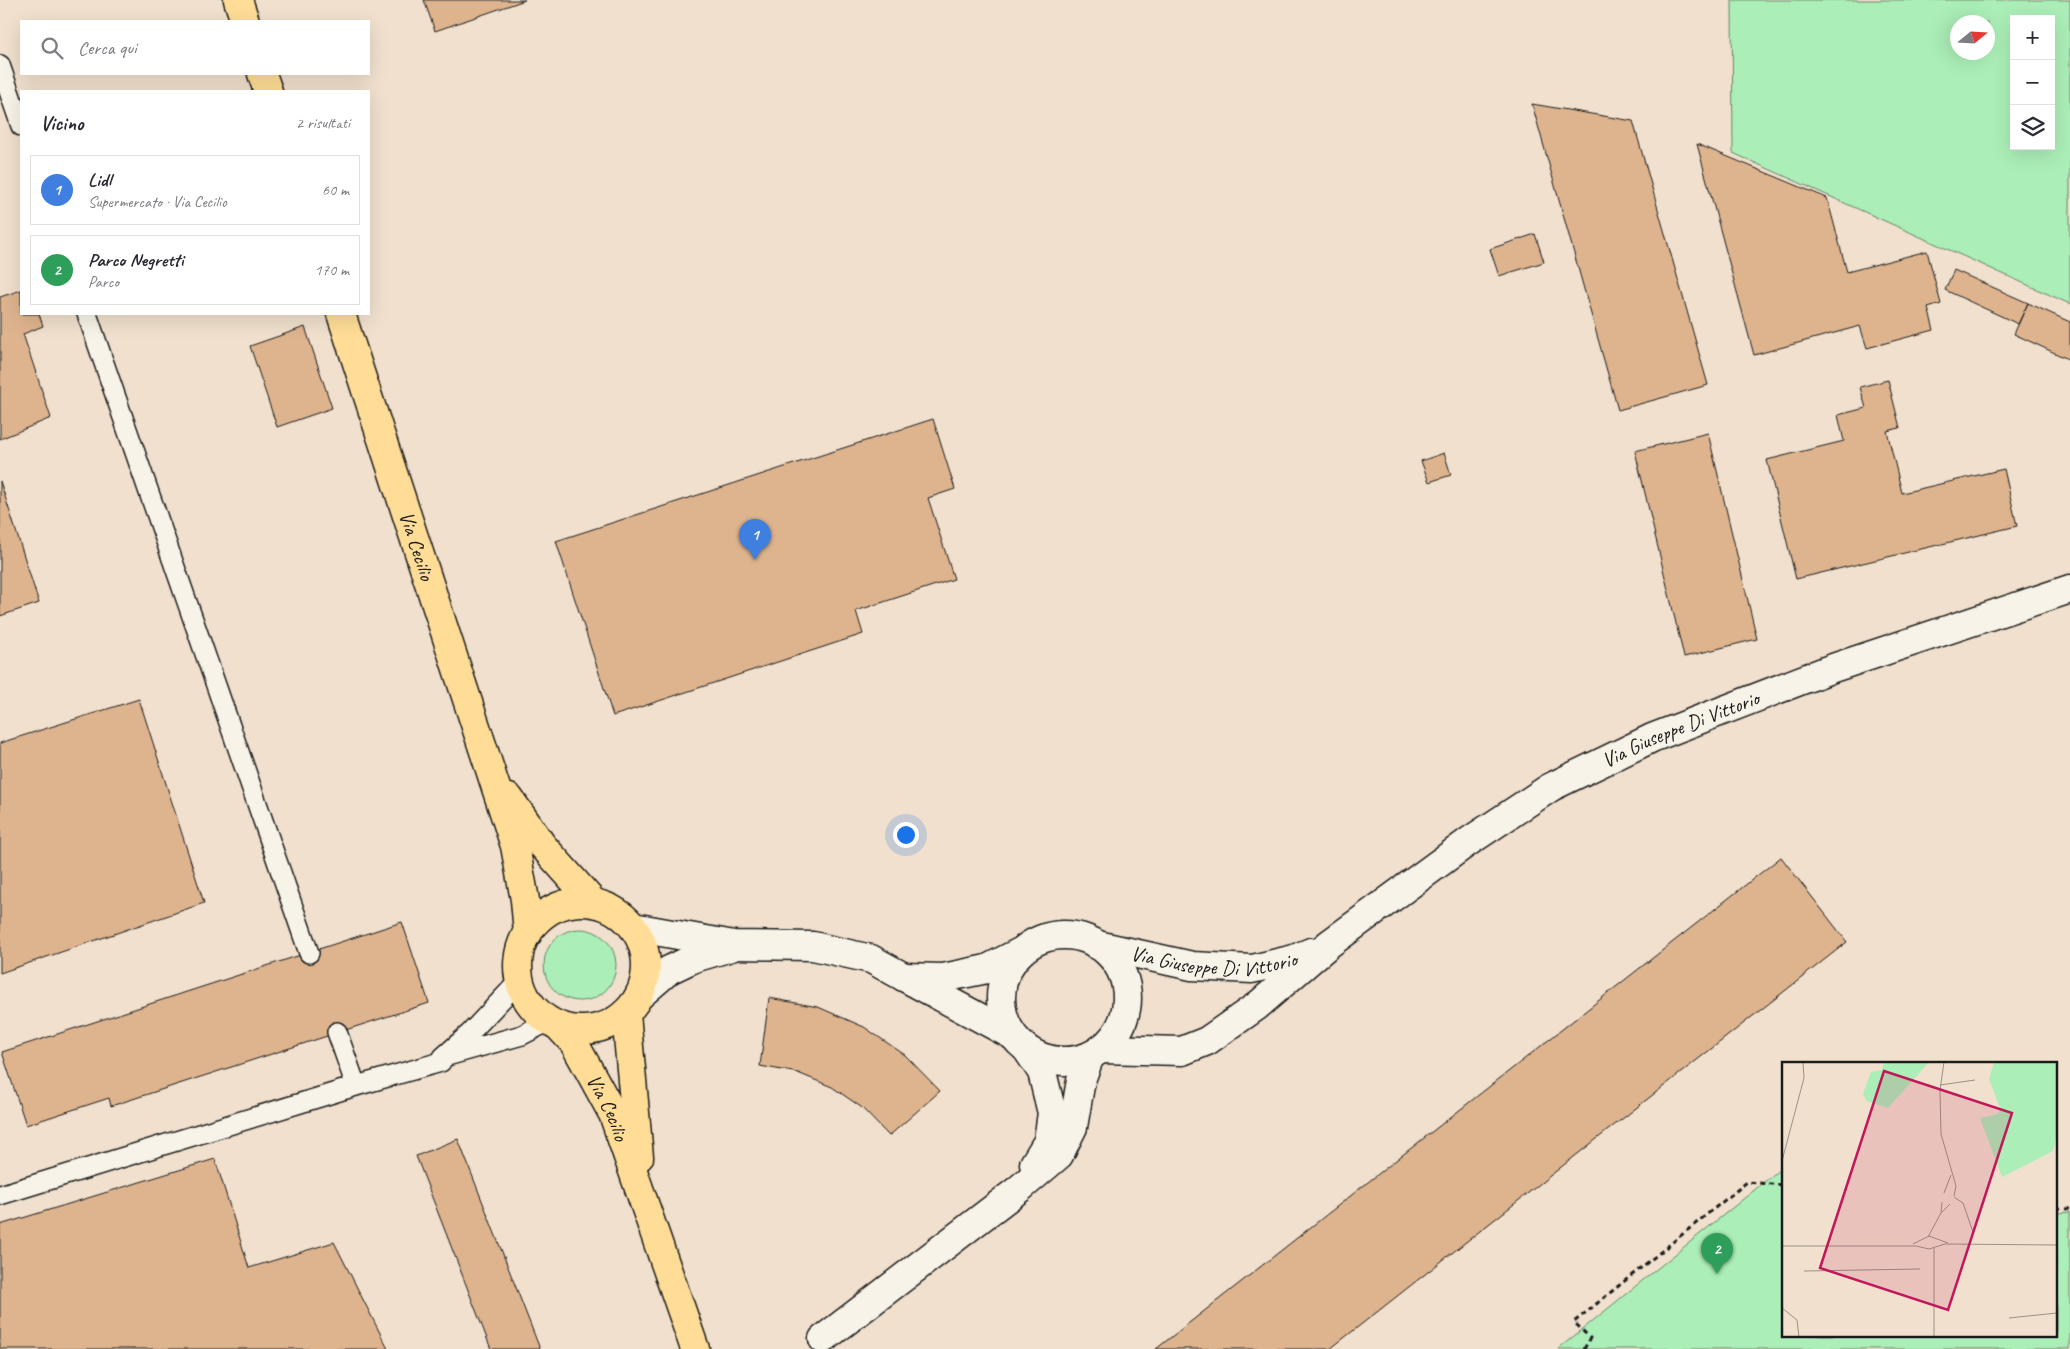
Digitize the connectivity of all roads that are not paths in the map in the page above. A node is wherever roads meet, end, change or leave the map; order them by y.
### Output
1 (238, 0) edge
2 (245, 20) edge
3 (0, 65) edge
4 (262, 75) edge
5 (268, 90) edge
6 (20, 123) edge
7 (86, 315) edge
8 (341, 315) edge
9 (2070, 589) edge
10 (494, 776) junction
11 (593, 902) junction
12 (633, 927) junction
13 (528, 933) junction
14 (1096, 944) junction
15 (1329, 944) junction
16 (734, 945) junction
17 (1022, 951) junction
18 (309, 953) dead end
19 (904, 977) junction
20 (519, 981) junction
21 (632, 1005) junction
22 (554, 1024) junction
23 (337, 1032) dead end
24 (1020, 1043) junction
25 (1095, 1052) junction
26 (443, 1057) junction
27 (356, 1086) junction
28 (1019, 1189) junction
29 (0, 1195) edge
30 (642, 1196) junction
31 (822, 1339) dead end
32 (695, 1349) edge

1 - 2 main road
3 - 6 lane
4 - 5 main road
7 - 18 lane
8 - 10 main road, Via Cecilio
9 - 15 street, Via Giuseppe Di Vittorio
10 - 11 main road, Via Cecilio
10 - 13 main road, Via Cecilio
11 - 12 main road
11 - 13 main road
12 - 16 street
12 - 21 main road
13 - 20 main road
14 - 15 street, Via Giuseppe Di Vittorio
14 - 17 street
14 - 25 street
15 - 25 street, Via Giuseppe Di Vittorio
16 - 19 street
16 - 21 street
17 - 19 street
17 - 24 street
19 - 24 street
20 - 22 main road
20 - 26 lane
21 - 22 main road
21 - 30 main road, Via Cecilio
22 - 26 lane
22 - 30 main road, Via Cecilio
23 - 27 lane
24 - 25 street
24 - 28 street
25 - 28 street
26 - 27 lane
27 - 29 lane
28 - 31 street
30 - 32 main road, Via Cecilio

